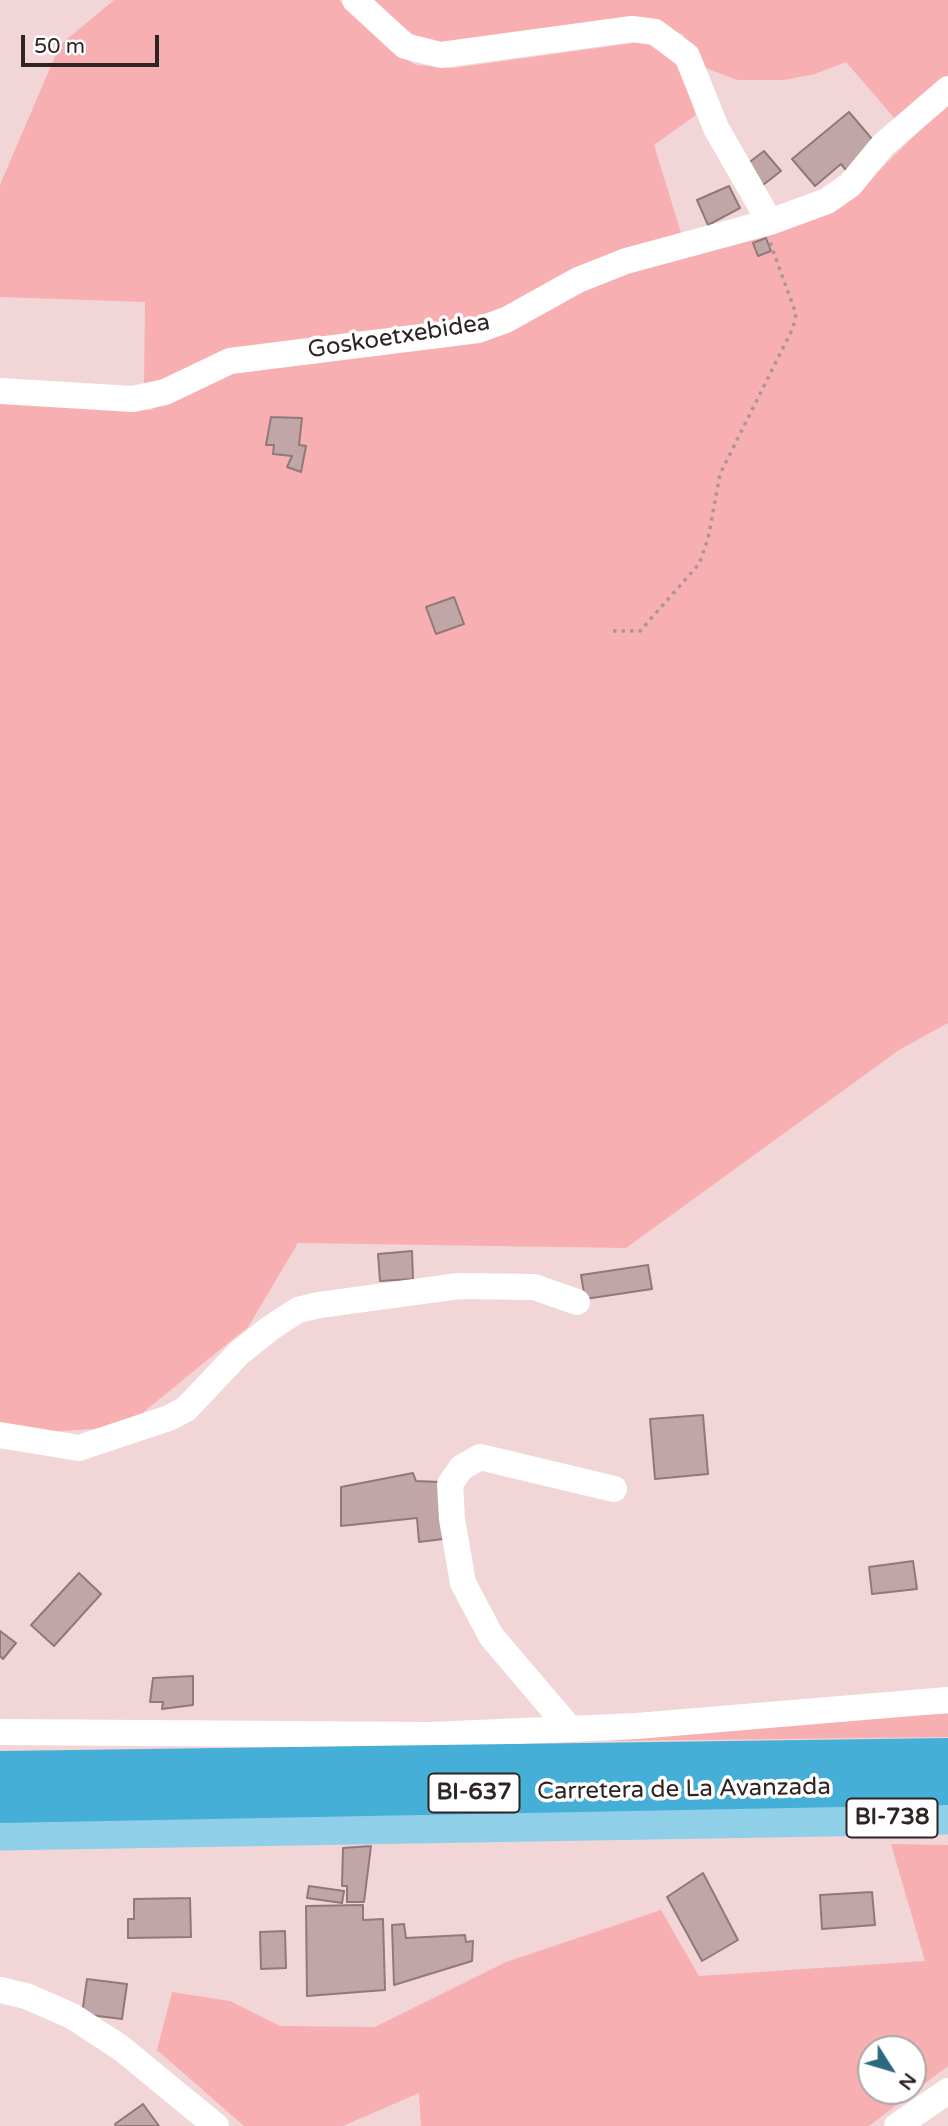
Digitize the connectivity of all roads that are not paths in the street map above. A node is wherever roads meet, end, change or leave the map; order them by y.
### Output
1 (355, 0) edge
2 (948, 89) edge
3 (767, 222) junction
4 (0, 391) edge
5 (577, 1302) dead end
6 (0, 1435) edge
7 (614, 1489) dead end
8 (948, 1700) edge
9 (570, 1729) junction
10 (0, 1732) edge
11 (948, 1756) edge
12 (0, 1770) edge
13 (948, 1786) edge
14 (0, 1804) edge
15 (948, 1818) edge
16 (837, 1819) junction
17 (948, 1832) edge
18 (0, 1834) edge
19 (0, 1990) edge
20 (948, 2091) edge
21 (216, 2126) edge
22 (897, 2126) edge

1 - 3 street
2 - 3 street, Goskoetxebidea
3 - 4 street, Goskoetxebidea
5 - 6 street
7 - 9 street
8 - 9 street
9 - 10 street
11 - 12 highway, Carretera de La Avanzada / BI-637
13 - 14 highway, Carretera de La Avanzada / BI-637
15 - 16 main road, BI-738
16 - 17 main road
16 - 18 main road, BI-738
19 - 21 street
20 - 22 street

